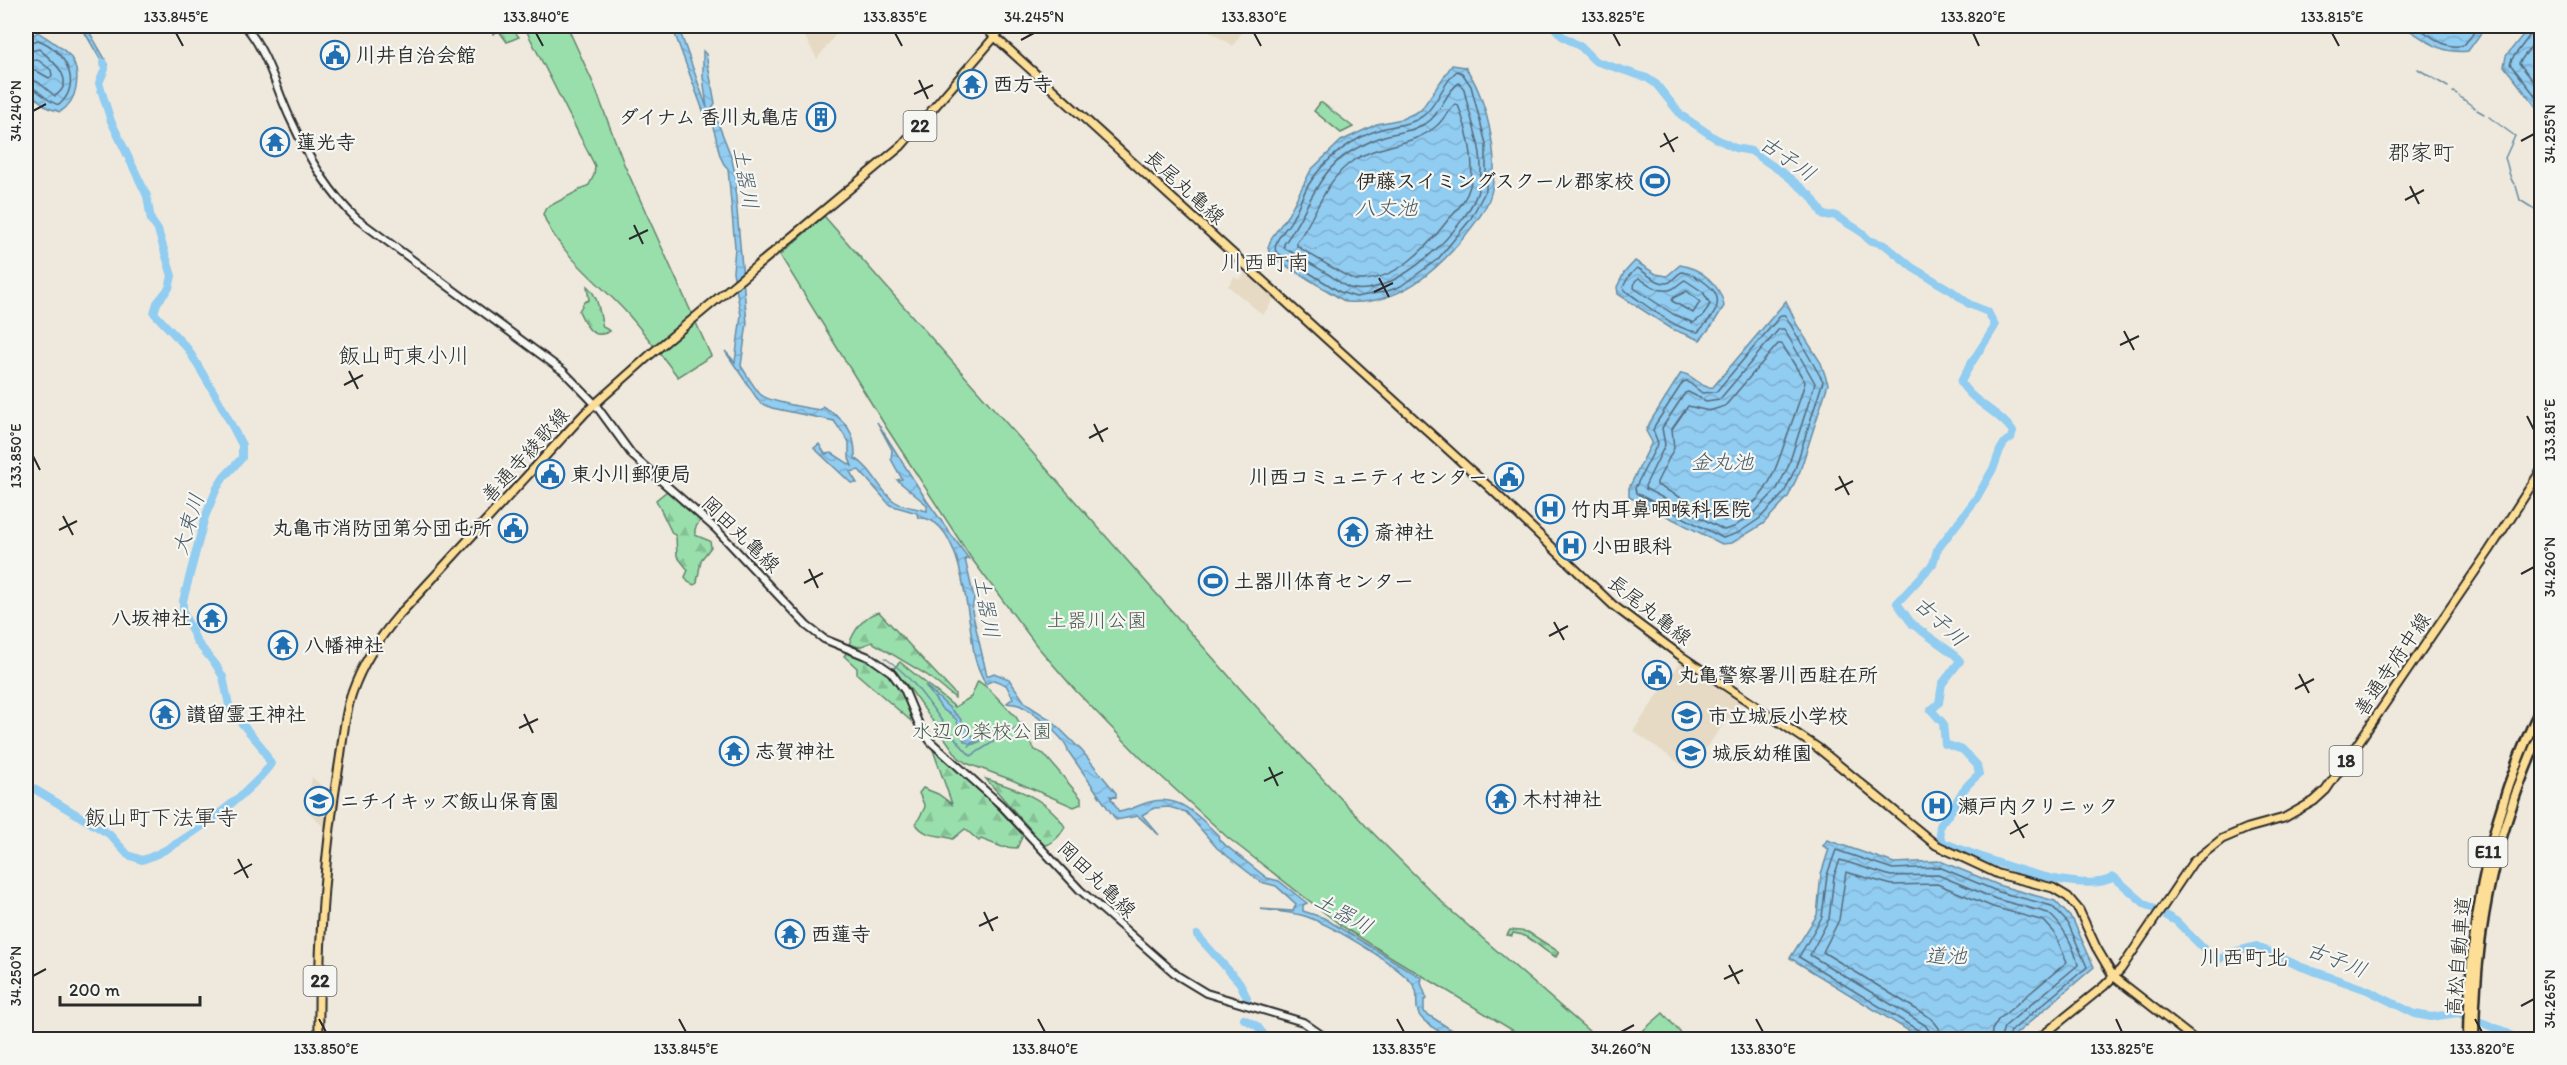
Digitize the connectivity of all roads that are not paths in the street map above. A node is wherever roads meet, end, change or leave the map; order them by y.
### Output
1 (245, 26) edge
2 (983, 26) edge
3 (1004, 26) edge
4 (994, 37) junction
5 (595, 404) junction
6 (2541, 469) edge
7 (2541, 706) edge
8 (2541, 729) edge
9 (2113, 976) junction
10 (2472, 1007) junction
11 (2471, 1027) junction
12 (319, 1040) edge
13 (1329, 1040) edge
14 (2037, 1040) edge
15 (2195, 1040) edge
16 (2468, 1040) edge
17 (2474, 1040) edge

1 - 5 main road, 岡田丸亀線
2 - 4 main road, 長尾丸亀線
3 - 4 main road, 善通寺綾歌線 / 22
4 - 5 main road, 善通寺綾歌線 / 22
4 - 9 main road, 長尾丸亀線
5 - 12 main road, 善通寺綾歌線 / 22
5 - 13 main road, 岡田丸亀線
6 - 9 main road, 善通寺府中線 / 18
7 - 10 highway, 高松自動車道 / E11
8 - 10 highway, 高松自動車道 / E11
9 - 14 main road, 善通寺府中線 / 18
9 - 15 main road, 長尾丸亀線
10 - 11 highway, 高松自動車道 / E11
11 - 16 highway, 高松自動車道 / E11
11 - 17 highway, 高松自動車道 / E11

